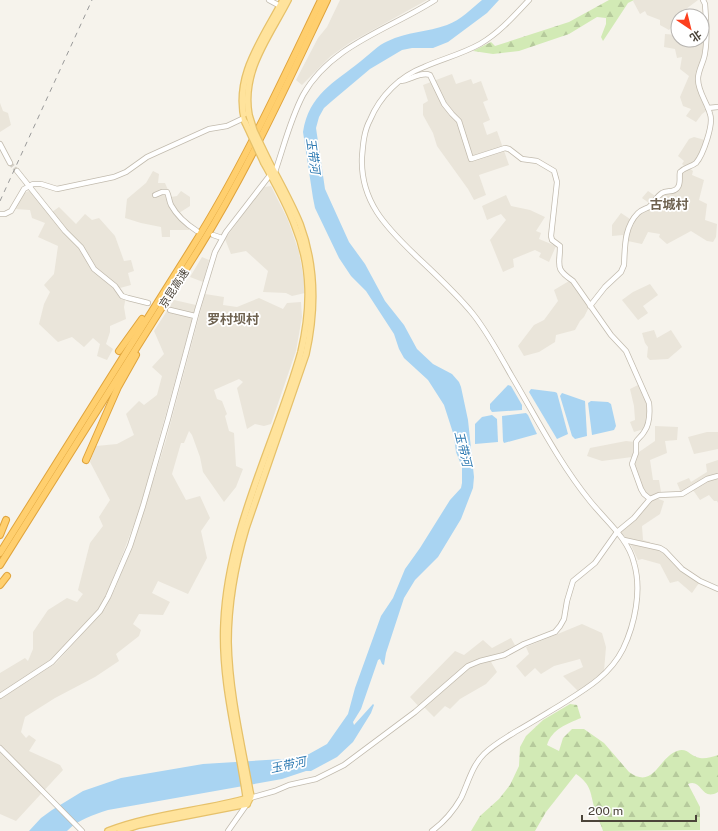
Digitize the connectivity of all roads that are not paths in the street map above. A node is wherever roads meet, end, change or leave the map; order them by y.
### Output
1 (269, 0) edge
2 (283, 0) edge
3 (288, 0) edge
4 (321, 0) edge
5 (327, 0) edge
6 (435, 0) edge
7 (529, 0) edge
8 (703, 0) edge
9 (282, 7) junction
10 (400, 81) junction
11 (718, 107) edge
12 (708, 108) junction
13 (246, 118) junction
14 (1, 147) edge
15 (10, 163) tunnel mouth
16 (17, 171) tunnel mouth
17 (272, 174) junction
18 (29, 186) junction
19 (155, 195) dead end
20 (0, 214) edge
21 (197, 231) dead end
22 (213, 235) dead end
23 (222, 238) junction
24 (178, 269) junction
25 (169, 295) junction
26 (148, 303) dead end
27 (590, 306) junction
28 (170, 310) dead end
29 (195, 316) junction
30 (119, 351) dead end
31 (86, 460) dead end
32 (718, 476) edge
33 (650, 499) junction
34 (6, 520) dead end
35 (617, 532) junction
36 (0, 535) edge
37 (624, 540) junction
38 (0, 553) edge
39 (0, 565) edge
40 (7, 576) dead end
41 (0, 585) edge
42 (718, 589) edge
43 (0, 696) edge
44 (0, 748) edge
45 (248, 797) junction
46 (82, 831) edge
47 (108, 831) edge
48 (120, 831) edge
49 (228, 831) edge
50 (432, 831) edge

1 - 9 street
2 - 9 main road
3 - 9 main road
4 - 24 highway, 京昆高速
5 - 25 highway, 京昆高速
6 - 17 street
7 - 10 street
8 - 12 street
9 - 13 main road
10 - 27 street
10 - 35 street
11 - 12 street
12 - 27 street
13 - 17 main road, bridge
13 - 18 street
14 - 15 street
16 - 18 street
17 - 23 street
17 - 45 main road
18 - 20 street
18 - 26 street
19 - 21 street
22 - 23 street
23 - 29 street
24 - 30 highway
24 - 38 highway, 京昆高速
25 - 31 highway
25 - 39 highway, 京昆高速
27 - 33 street
28 - 29 street
29 - 43 street
32 - 33 street
33 - 35 street
34 - 36 highway
35 - 37 street
35 - 45 street
37 - 42 street
37 - 50 street
40 - 41 highway
44 - 46 street
45 - 47 main road
45 - 48 main road
45 - 49 street

